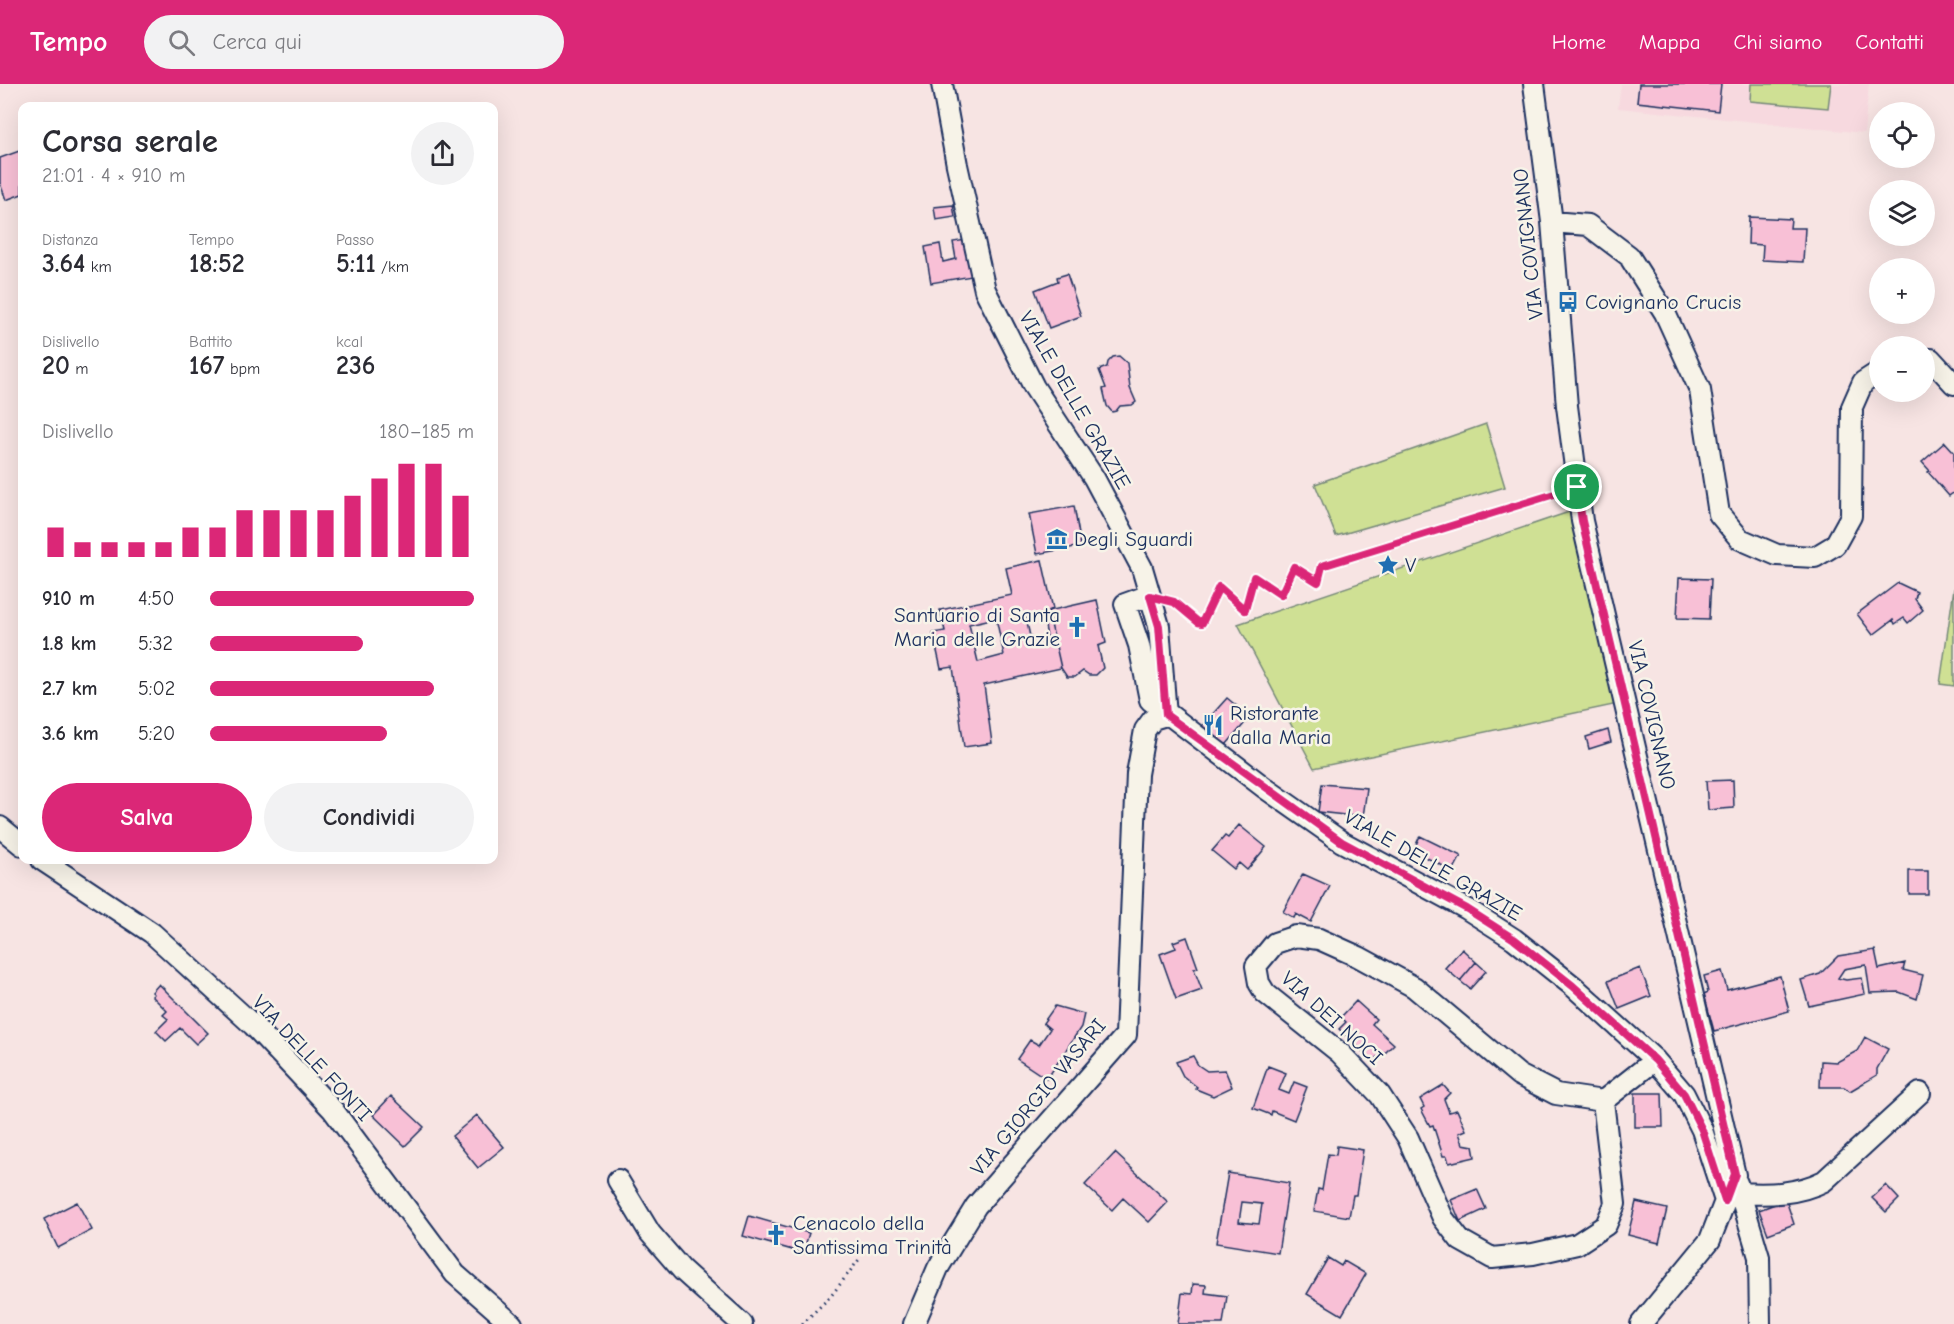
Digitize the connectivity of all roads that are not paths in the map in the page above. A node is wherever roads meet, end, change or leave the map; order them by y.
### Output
1 (942, 84) edge
2 (1534, 84) edge
3 (1552, 222) junction
4 (1935, 363) edge
5 (1869, 378) edge
6 (1954, 384) edge
7 (1150, 596) junction
8 (1166, 715) junction
9 (0, 827) edge
10 (18, 842) edge
11 (48, 864) edge
12 (1655, 1060) junction
13 (1920, 1093) dead end
14 (1603, 1101) junction
15 (618, 1180) dead end
16 (1733, 1190) junction
17 (512, 1324) edge
18 (742, 1324) edge
19 (915, 1324) edge
20 (1641, 1324) edge
21 (1760, 1324) edge

1 - 7 street, VIALE DELLE GRAZIE
2 - 3 street, VIA COVIGNANO
3 - 5 street
3 - 16 street, VIA COVIGNANO
4 - 6 street
7 - 8 street, VIALE DELLE GRAZIE
7 - 8 street, VIALE DELLE GRAZIE
8 - 12 street, VIALE DELLE GRAZIE
8 - 19 street, VIA GIORGIO VASARI
9 - 10 street
11 - 17 street, VIA DELLE FONTI
12 - 14 street
12 - 16 street, VIALE DELLE GRAZIE
13 - 16 street
14 - 14 street, VIA DEI NOCI
15 - 18 street
16 - 20 street
16 - 21 street

